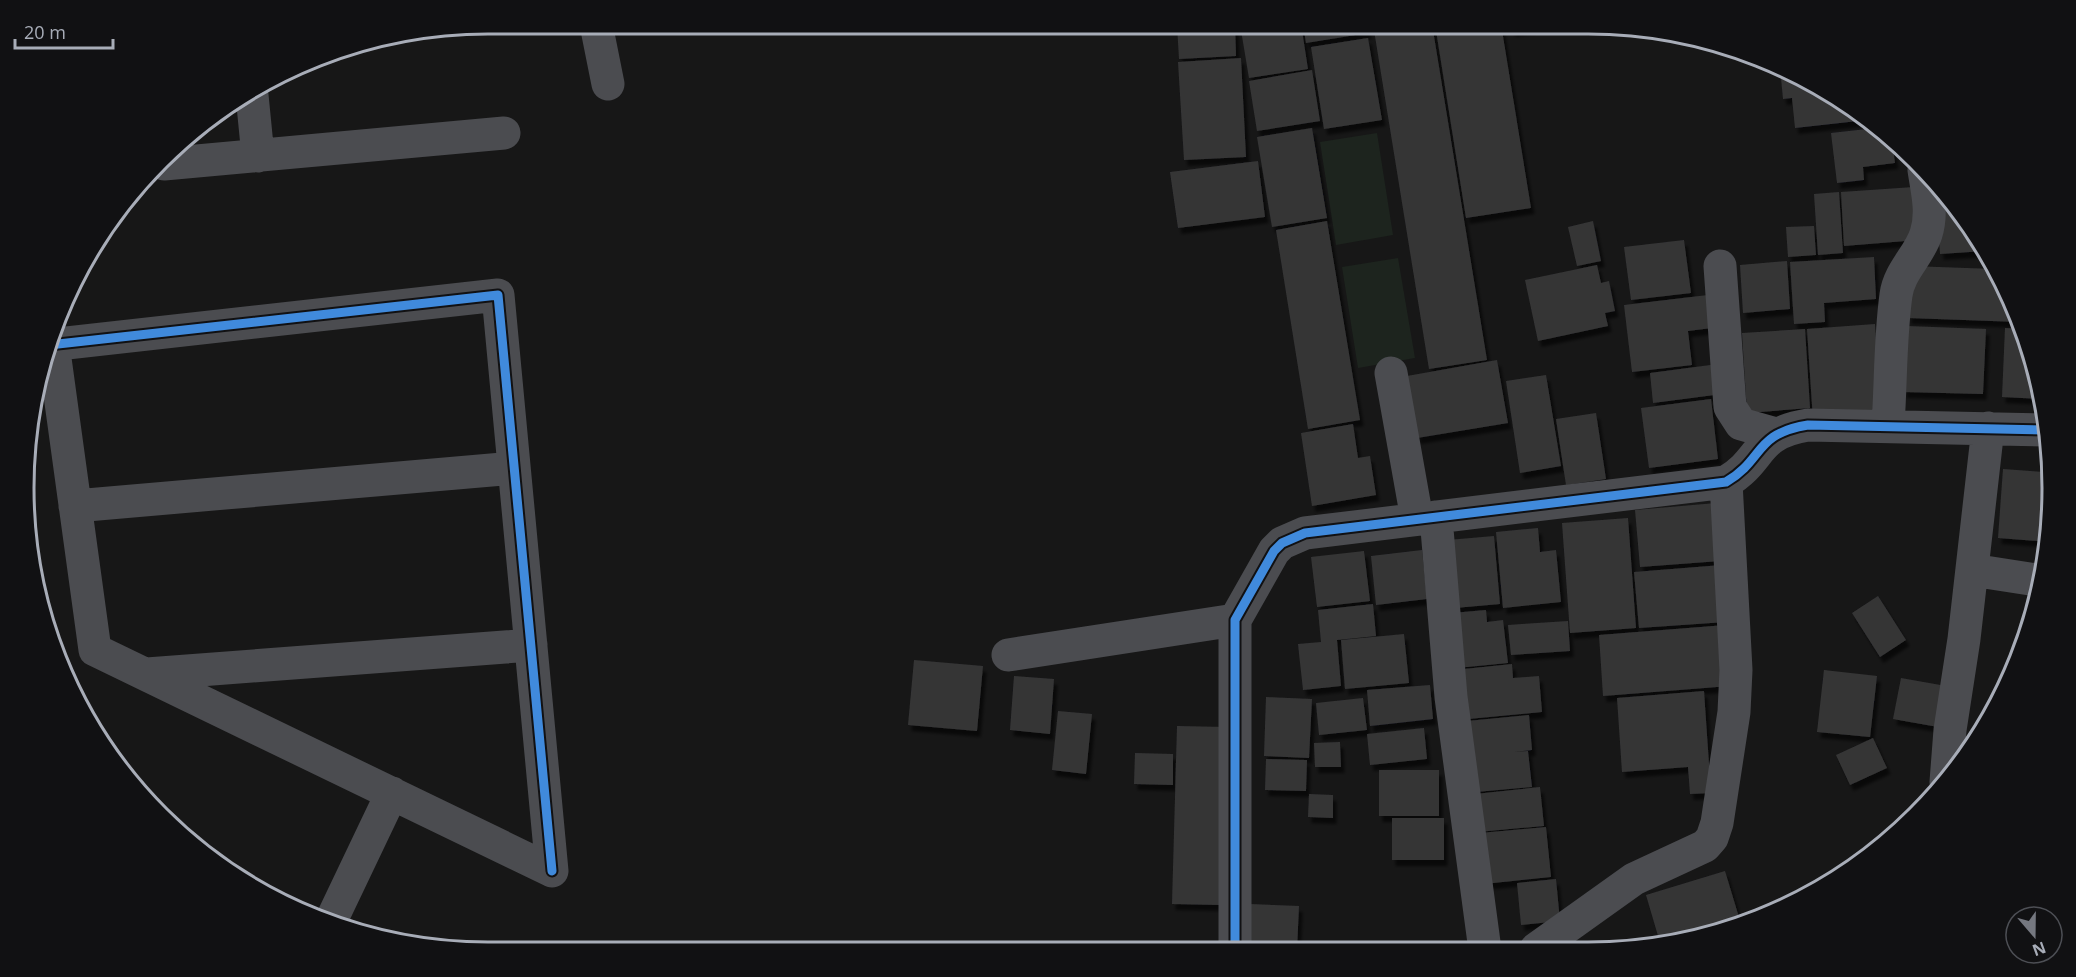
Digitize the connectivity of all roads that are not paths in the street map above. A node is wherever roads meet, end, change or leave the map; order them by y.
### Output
1 (598, 34) edge
2 (608, 84) dead end
3 (253, 100) edge
4 (504, 133) dead end
5 (258, 156) junction
6 (171, 163) edge
7 (1927, 187) edge
8 (1720, 266) dead end
9 (59, 344) edge
10 (53, 361) edge
11 (1391, 373) dead end
12 (1888, 425) junction
13 (1988, 428) junction
14 (2038, 430) edge
15 (1776, 434) junction
16 (514, 468) junction
17 (1726, 482) junction
18 (75, 506) junction
19 (1426, 518) junction
20 (1972, 570) junction
21 (2032, 579) edge
22 (1235, 620) junction
23 (531, 645) junction
24 (1008, 655) dead end
25 (146, 674) junction
26 (1947, 766) edge
27 (392, 793) junction
28 (334, 915) edge
29 (1234, 942) edge
30 (1484, 942) edge
31 (1546, 942) edge

1 - 2 street
3 - 5 street
4 - 5 street
5 - 6 street
7 - 12 street
8 - 15 street
9 - 16 street
10 - 18 street
11 - 19 street
12 - 13 street
12 - 15 street
13 - 14 street
13 - 20 street
15 - 17 street
16 - 18 street
16 - 23 street
17 - 19 street
17 - 31 street
18 - 25 street
19 - 22 street
19 - 30 street
20 - 21 street
20 - 26 street
22 - 24 street
22 - 29 street
23 - 25 street
23 - 27 street
25 - 27 street
27 - 28 street

